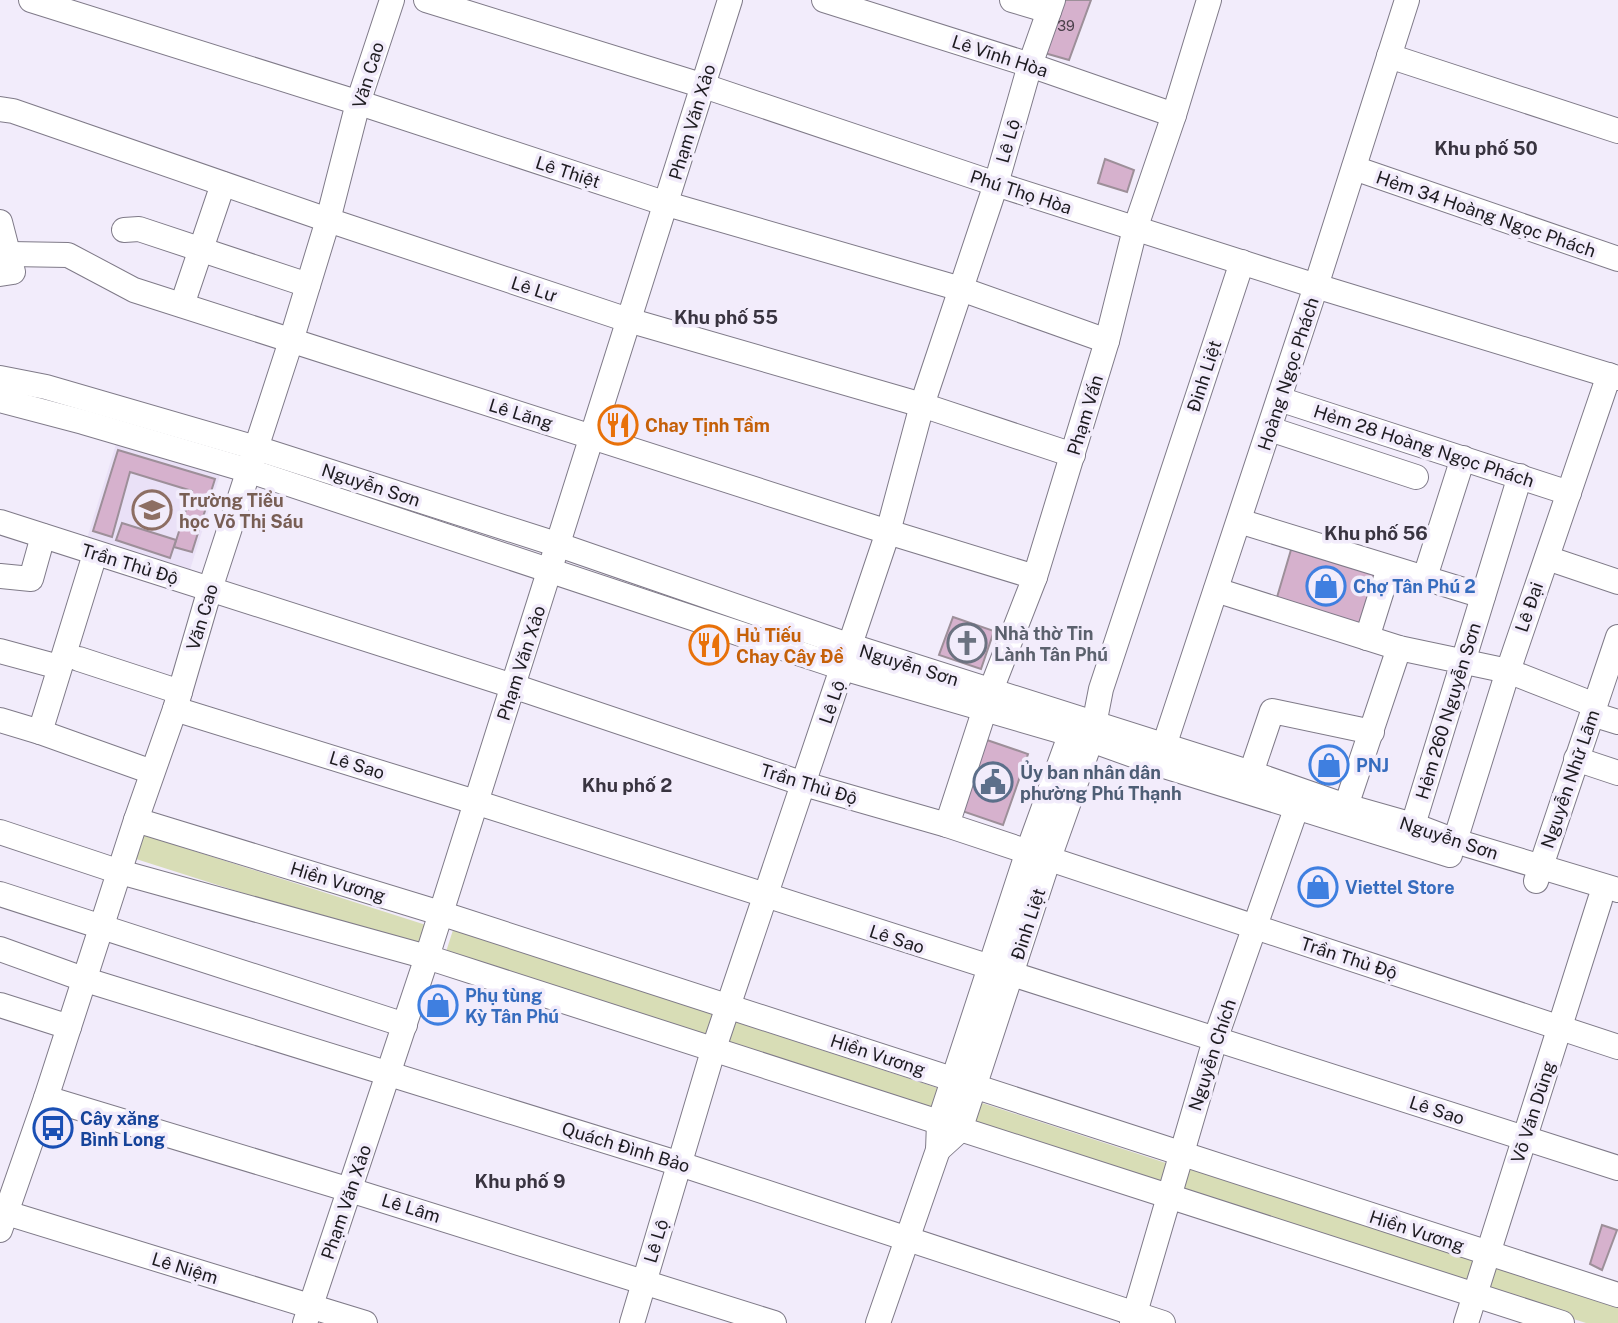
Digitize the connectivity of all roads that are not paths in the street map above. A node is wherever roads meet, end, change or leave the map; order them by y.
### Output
1 (31, 0) edge
2 (392, 0) edge
3 (426, 0) edge
4 (730, 0) edge
5 (824, 0) edge
6 (1012, 0) edge
7 (1406, 0) edge
8 (1206, 1) edge
9 (1051, 6) edge
10 (1389, 56) junction
11 (1030, 65) junction
12 (704, 86) junction
13 (358, 103) junction
14 (0, 109) edge
15 (1174, 115) junction
16 (1618, 131) edge
17 (1354, 168) junction
18 (223, 184) junction
19 (996, 184) junction
20 (667, 204) junction
21 (328, 220) junction
22 (0, 222) edge
23 (1135, 229) junction
24 (124, 230) dead end
25 (201, 249) junction
26 (1618, 259) edge
27 (1242, 262) junction
28 (5, 264) edge
29 (308, 285) junction
30 (1316, 286) junction
31 (961, 289) junction
32 (181, 305) junction
33 (628, 320) junction
34 (291, 341) junction
35 (1107, 341) junction
36 (1614, 377) edge
37 (0, 378) edge
38 (42, 399) junction
39 (1279, 399) junction
40 (0, 400) edge
41 (922, 405) junction
42 (1270, 429) junction
43 (593, 436) junction
44 (1073, 455) junction
45 (1463, 458) junction
46 (253, 460) junction
47 (1520, 476) junction
48 (1416, 477) dead end
49 (1569, 493) junction
50 (1239, 521) junction
51 (0, 522) edge
52 (888, 532) junction
53 (43, 536) junction
54 (559, 545) junction
55 (95, 554) junction
56 (1546, 558) junction
57 (1390, 568) junction
58 (551, 573) junction
59 (0, 576) edge
60 (1035, 577) junction
61 (1425, 577) junction
62 (1618, 582) edge
63 (210, 589) junction
64 (1216, 590) junction
65 (1483, 596) junction
66 (1367, 638) junction
67 (1617, 641) edge
68 (1399, 648) junction
69 (0, 651) edge
70 (847, 657) junction
71 (1462, 661) junction
72 (69, 663) junction
73 (1508, 671) junction
74 (513, 687) junction
75 (988, 700) junction
76 (178, 701) junction
77 (1593, 709) junction
78 (0, 720) edge
79 (1618, 722) edge
80 (1084, 729) junction
81 (40, 732) junction
82 (1372, 732) junction
83 (1164, 746) junction
84 (1576, 760) junction
85 (152, 772) junction
86 (1251, 773) junction
87 (1618, 773) edge
88 (804, 784) junction
89 (1300, 800) junction
90 (475, 802) junction
91 (1346, 806) junction
92 (136, 820) junction
93 (947, 825) junction
94 (1413, 825) junction
95 (0, 832) edge
96 (1455, 841) junction
97 (1039, 855) junction
98 (120, 872) junction
99 (1538, 874) junction
100 (0, 894) edge
101 (766, 897) junction
102 (1612, 899) edge
103 (440, 913) junction
104 (103, 927) junction
105 (1256, 927) junction
106 (0, 949) edge
107 (427, 957) junction
108 (1001, 971) junction
109 (86, 980) junction
110 (0, 1005) edge
111 (729, 1008) junction
112 (405, 1025) junction
113 (69, 1027) junction
114 (1559, 1029) junction
115 (1214, 1040) junction
116 (1618, 1047) edge
117 (713, 1051) junction
118 (389, 1073) junction
119 (965, 1083) junction
120 (46, 1098) junction
121 (950, 1127) junction
122 (1523, 1138) junction
123 (1181, 1155) junction
124 (680, 1164) junction
125 (1618, 1168) edge
126 (350, 1190) junction
127 (1169, 1198) junction
128 (2, 1218) edge
129 (906, 1238) junction
130 (1490, 1254) junction
131 (645, 1281) junction
132 (1477, 1295) junction
133 (1618, 1295) edge
134 (308, 1314) edge
135 (1134, 1318) edge
136 (365, 1323) edge
137 (632, 1323) edge
138 (774, 1323) edge
139 (878, 1323) edge
140 (1163, 1323) edge
141 (1466, 1323) edge
142 (1562, 1323) edge

1 - 13 street, Lê Thiệt
2 - 13 street, Văn Cao
3 - 12 street, Phú Thọ Hòa
4 - 12 street, Phạm Văn Xảo
5 - 11 street, Lê Vĩnh Hòa
6 - 9 street
7 - 10 street, Hoàng Ngọc Phách
8 - 15 street, Phạm Vấn
9 - 11 street, Lê Lộ
10 - 16 street
10 - 17 street, Hoàng Ngọc Phách
11 - 15 street, Lê Vĩnh Hòa
11 - 19 street, Lê Lộ
12 - 19 street, Phú Thọ Hòa
12 - 20 street, Phạm Văn Xảo
13 - 20 street, Lê Thiệt
13 - 21 street, Văn Cao
14 - 18 street, Lê Lư
15 - 23 street, Phạm Vấn
17 - 26 street, Hẻm 34 Hoàng Ngọc Phách
17 - 30 street, Hoàng Ngọc Phách
18 - 21 street, Lê Lư
18 - 25 street
19 - 23 street, Phú Thọ Hòa
19 - 31 street, Lê Lộ
20 - 31 street, Lê Thiệt
20 - 33 street, Phạm Văn Xảo
21 - 29 street, Văn Cao
21 - 33 street, Lê Lư
22 - 28 street
23 - 27 street, Phú Thọ Hòa
23 - 35 street, Phạm Vấn
24 - 25 street
25 - 29 street
25 - 32 street
27 - 30 street, Phú Thọ Hòa
27 - 80 street, Đinh Liệt
28 - 32 street, Lê Lăng
29 - 34 street, Văn Cao
30 - 36 street, Phú Thọ Hòa
30 - 39 street, Hoàng Ngọc Phách
31 - 35 street, Lê Thiệt
31 - 41 street, Lê Lộ
32 - 34 street, Lê Lăng
33 - 41 street, Lê Lư
33 - 43 street, Phạm Văn Xảo
34 - 43 street, Lê Lăng
34 - 46 street, Văn Cao
35 - 44 street, Phạm Vấn
36 - 49 street, Lê Đại
37 - 38 street, Nguyễn Sơn
38 - 40 street, Nguyễn Sơn
38 - 46 street, Nguyễn Sơn
39 - 42 street, Hoàng Ngọc Phách
39 - 45 street, Hẻm 28 Hoàng Ngọc Phách
41 - 44 street, Lê Lư
41 - 52 street, Lê Lộ
42 - 48 street
42 - 50 street, Hoàng Ngọc Phách
43 - 52 street, Lê Lăng
43 - 54 street, Phạm Văn Xảo
44 - 60 street, Phạm Vấn
45 - 47 street, Hẻm 28 Hoàng Ngọc Phách
45 - 61 street
46 - 54 street, Nguyễn Sơn
46 - 58 street, Nguyễn Sơn
46 - 63 street, Văn Cao
47 - 49 street, Hẻm 28 Hoàng Ngọc Phách
47 - 65 street, Hẻm 260 Nguyễn Sơn
49 - 56 street, Lê Đại
50 - 57 street
50 - 64 street, Hoàng Ngọc Phách
51 - 53 street, Trần Thủ Độ
52 - 60 street, Lê Lăng
52 - 70 street, Lê Lộ
53 - 55 street, Trần Thủ Độ
53 - 59 street
54 - 58 street, Phạm Văn Xảo
54 - 70 street, Nguyễn Sơn
55 - 63 street, Trần Thủ Độ
55 - 72 street
56 - 62 street
56 - 73 street, Lê Đại
57 - 61 street
57 - 66 street
58 - 70 street, Nguyễn Sơn
58 - 74 street, Phạm Văn Xảo
60 - 75 street, Phạm Vấn
61 - 65 street
63 - 74 street, Trần Thủ Độ
63 - 76 street, Văn Cao
64 - 66 street
64 - 83 street, Hoàng Ngọc Phách
65 - 71 street, Hẻm 260 Nguyễn Sơn
66 - 68 street
67 - 77 street, Nguyễn Nhữ Lãm
68 - 71 street
68 - 82 street
69 - 72 street, Lê Sao
70 - 75 street, Nguyễn Sơn
70 - 88 street, Lê Lộ
71 - 73 street
71 - 94 street, Hẻm 260 Nguyễn Sơn
72 - 76 street, Lê Sao
72 - 81 street
73 - 77 street
73 - 96 street, Lê Đại
74 - 88 street, Trần Thủ Độ
74 - 90 street, Phạm Văn Xảo
75 - 80 street, Nguyễn Sơn
75 - 93 street, Phạm Vấn
76 - 85 street, Văn Cao
76 - 90 street, Lê Sao
77 - 79 street
77 - 84 street, Nguyễn Nhữ Lãm
78 - 81 street
80 - 83 street, Nguyễn Sơn
80 - 89 street, Nguyễn Sơn
80 - 97 street, Đinh Liệt
81 - 85 street
82 - 86 street
82 - 91 street
83 - 86 street, Nguyễn Sơn
84 - 87 street
84 - 99 street, Nguyễn Nhữ Lãm
85 - 92 street, Văn Cao
86 - 89 street, Nguyễn Sơn
88 - 93 street, Trần Thủ Độ
88 - 101 street, Lê Lộ
89 - 91 street, Nguyễn Sơn
89 - 99 street, Nguyễn Sơn
89 - 105 street, Nguyễn Chích
90 - 101 street, Lê Sao
90 - 103 street, Phạm Văn Xảo
91 - 94 street, Nguyễn Sơn
92 - 98 street, Văn Cao
92 - 103 street, Hiền Vương
93 - 97 street, Trần Thủ Độ
94 - 96 street, Nguyễn Sơn
95 - 98 street
96 - 99 street, Nguyễn Sơn
97 - 105 street, Trần Thủ Độ
97 - 108 street, Đinh Liệt
98 - 104 street, Văn Cao
98 - 107 street
99 - 102 street, Nguyễn Sơn
100 - 104 street
101 - 108 street, Lê Sao
101 - 111 street, Lê Lộ
102 - 114 street, Võ Văn Dũng
103 - 107 street, Phạm Văn Xảo
103 - 111 street, Hiền Vương
104 - 109 street, Văn Cao
104 - 112 street
105 - 114 street, Trần Thủ Độ
105 - 115 street, Nguyễn Chích
106 - 109 street, Quách Đình Bảo
107 - 112 street, Phạm Văn Xảo
107 - 117 street
108 - 115 street, Lê Sao
108 - 119 street, Đinh Liệt
109 - 113 street, Văn Cao
109 - 118 street, Quách Đình Bảo
110 - 113 street
111 - 117 street, Lê Lộ
111 - 119 street, Hiền Vương
112 - 118 street, Phạm Văn Xảo
113 - 120 street, Văn Cao
114 - 116 street, Trần Thủ Độ
114 - 122 street, Võ Văn Dũng
115 - 122 street, Lê Sao
115 - 123 street, Nguyễn Chích
117 - 121 street
117 - 124 street, Lê Lộ
118 - 124 street, Quách Đình Bảo
118 - 126 street, Phạm Văn Xảo
119 - 121 street, Đinh Liệt
119 - 123 street, Hiền Vương
120 - 126 street, Lê Lâm
120 - 128 street, Văn Cao
121 - 127 street
121 - 129 street, Đinh Liệt
122 - 125 street, Lê Sao
122 - 130 street, Võ Văn Dũng
123 - 127 street, Nguyễn Chích
123 - 130 street, Hiền Vương
124 - 129 street, Quách Đình Bảo
124 - 131 street, Lê Lộ
126 - 131 street, Lê Lâm
126 - 134 street, Phạm Văn Xảo
127 - 132 street
127 - 135 street, Nguyễn Chích
128 - 134 street, Lê Niệm
129 - 135 street, Quách Đình Bảo
129 - 139 street, Đinh Liệt
130 - 132 street, Võ Văn Dũng
130 - 133 street, Hiền Vương
131 - 137 street, Lê Lộ
131 - 138 street, Lê Lâm
132 - 141 street, Võ Văn Dũng
132 - 142 street
134 - 136 street, Lê Niệm
135 - 140 street, Quách Đình Bảo

